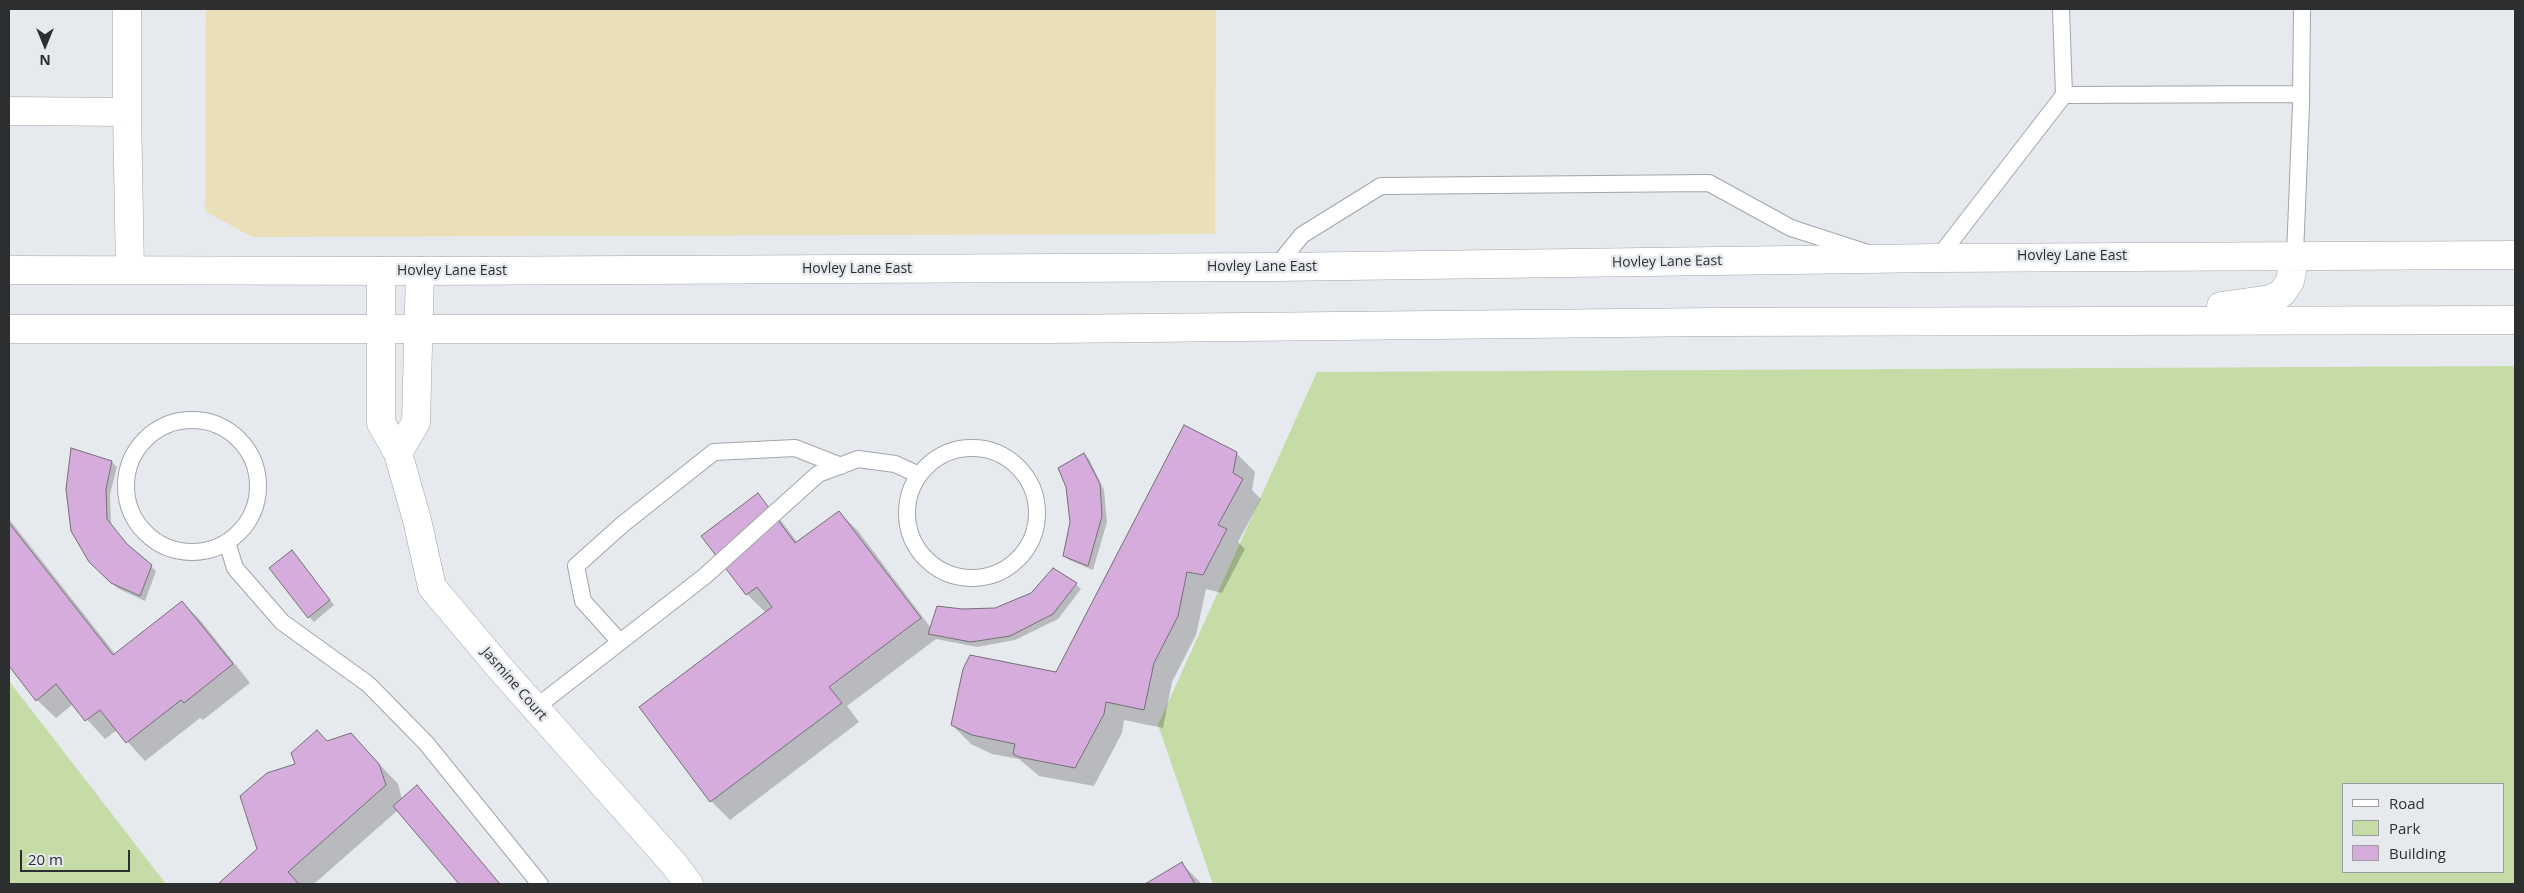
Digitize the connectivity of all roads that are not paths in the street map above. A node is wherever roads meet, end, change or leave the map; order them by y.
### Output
1 (127, 9) edge
2 (2061, 9) edge
3 (2302, 9) edge
4 (2301, 94) junction
5 (2064, 96) junction
6 (9, 111) edge
7 (127, 112) junction
8 (2295, 254) junction
9 (2515, 254) edge
10 (1938, 258) junction
11 (1886, 259) junction
12 (1276, 267) junction
13 (9, 270) edge
14 (130, 270) junction
15 (381, 271) junction
16 (420, 271) junction
17 (2515, 320) edge
18 (1988, 322) junction
19 (9, 329) edge
20 (381, 329) junction
21 (420, 329) junction
22 (398, 453) junction
23 (841, 466) junction
24 (919, 475) junction
25 (227, 542) junction
26 (620, 642) junction
27 (535, 708) junction
28 (680, 881) edge
29 (540, 884) edge

1 - 7 street
2 - 5 lane
3 - 4 lane
4 - 5 lane
4 - 8 lane
5 - 10 lane
6 - 7 street
7 - 14 street
8 - 9 street, Hovley Lane East
8 - 10 street, Hovley Lane East
8 - 18 street
10 - 11 street, Hovley Lane East
11 - 12 street, Hovley Lane East
11 - 12 lane
12 - 16 street, Hovley Lane East
13 - 14 street, Hovley Lane East
14 - 15 street, Hovley Lane East
15 - 16 street, Hovley Lane East
15 - 20 street, Jasmine Court
16 - 21 street
17 - 18 street
18 - 21 street
19 - 20 street
20 - 21 street
20 - 22 street, Jasmine Court
21 - 22 street
22 - 27 street, Jasmine Court
23 - 24 lane
23 - 26 lane
23 - 26 lane
24 - 24 lane
25 - 25 lane
25 - 29 lane
26 - 27 lane
27 - 28 street, Jasmine Court

